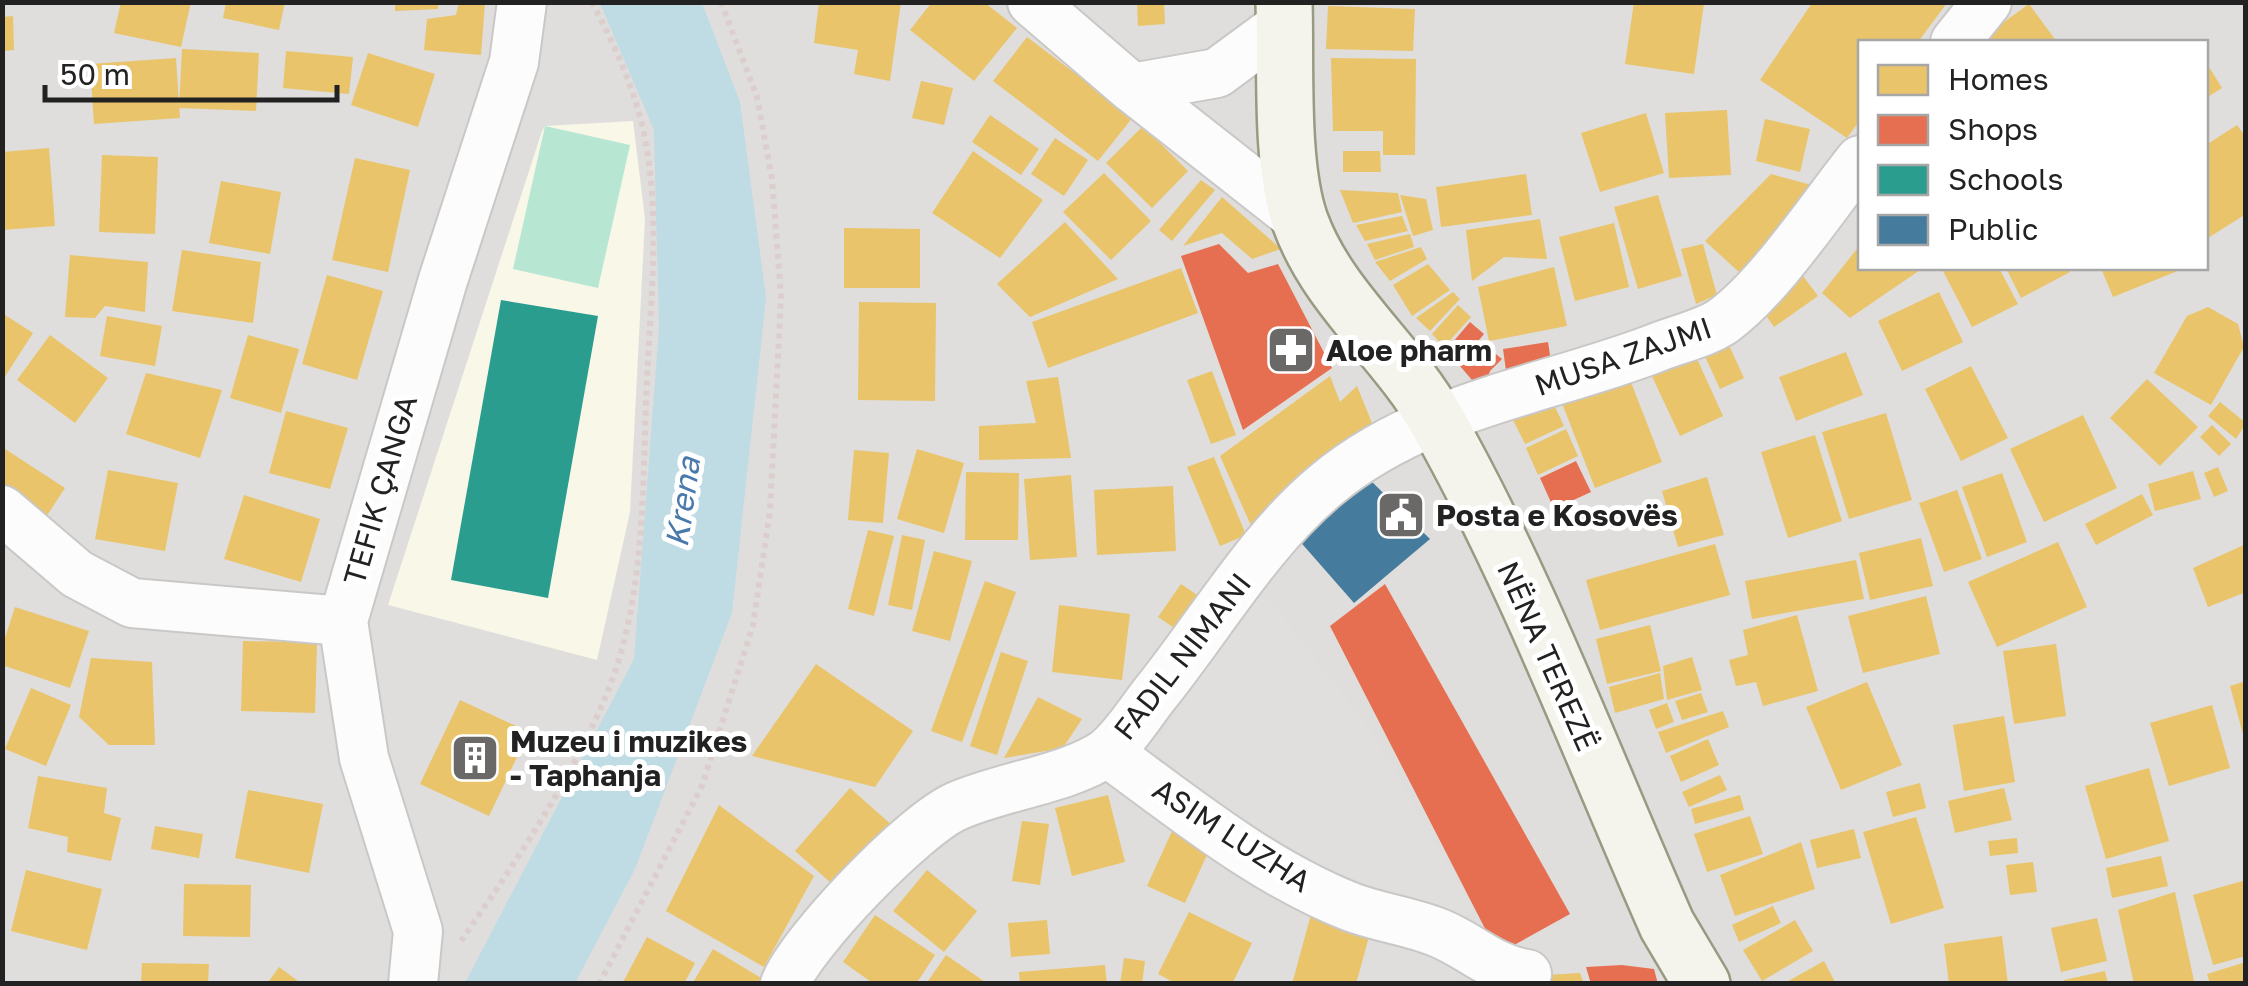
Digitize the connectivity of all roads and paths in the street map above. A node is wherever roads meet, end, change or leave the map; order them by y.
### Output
1 (522, 2) edge
2 (592, 2) edge
3 (721, 2) edge
4 (1032, 2) edge
5 (1987, 2) edge
6 (1284, 13) edge
7 (1956, 40) edge
8 (1132, 88) junction
9 (1858, 163) edge
10 (1300, 220) junction
11 (1436, 418) junction
12 (2, 510) edge
13 (343, 621) junction
14 (1108, 752) junction
15 (454, 953) dead end
16 (1527, 974) dead end
17 (412, 984) edge
18 (599, 984) edge
19 (785, 984) edge
20 (1702, 984) edge

1 - 13 street, TEFIK ÇANGA
2 - 15 path
3 - 18 path
4 - 8 street
5 - 7 street
6 - 8 street
6 - 10 main road, NËNA TEREZË
8 - 10 street
9 - 11 street, MUSA ZAJMI
10 - 11 main road, NËNA TEREZË
11 - 14 street, FADIL NIMANI
11 - 20 main road, NËNA TEREZË
12 - 13 street
13 - 17 street, TEFIK ÇANGA
14 - 16 street, ASIM LUZHA
14 - 19 street, FADIL NIMANI

